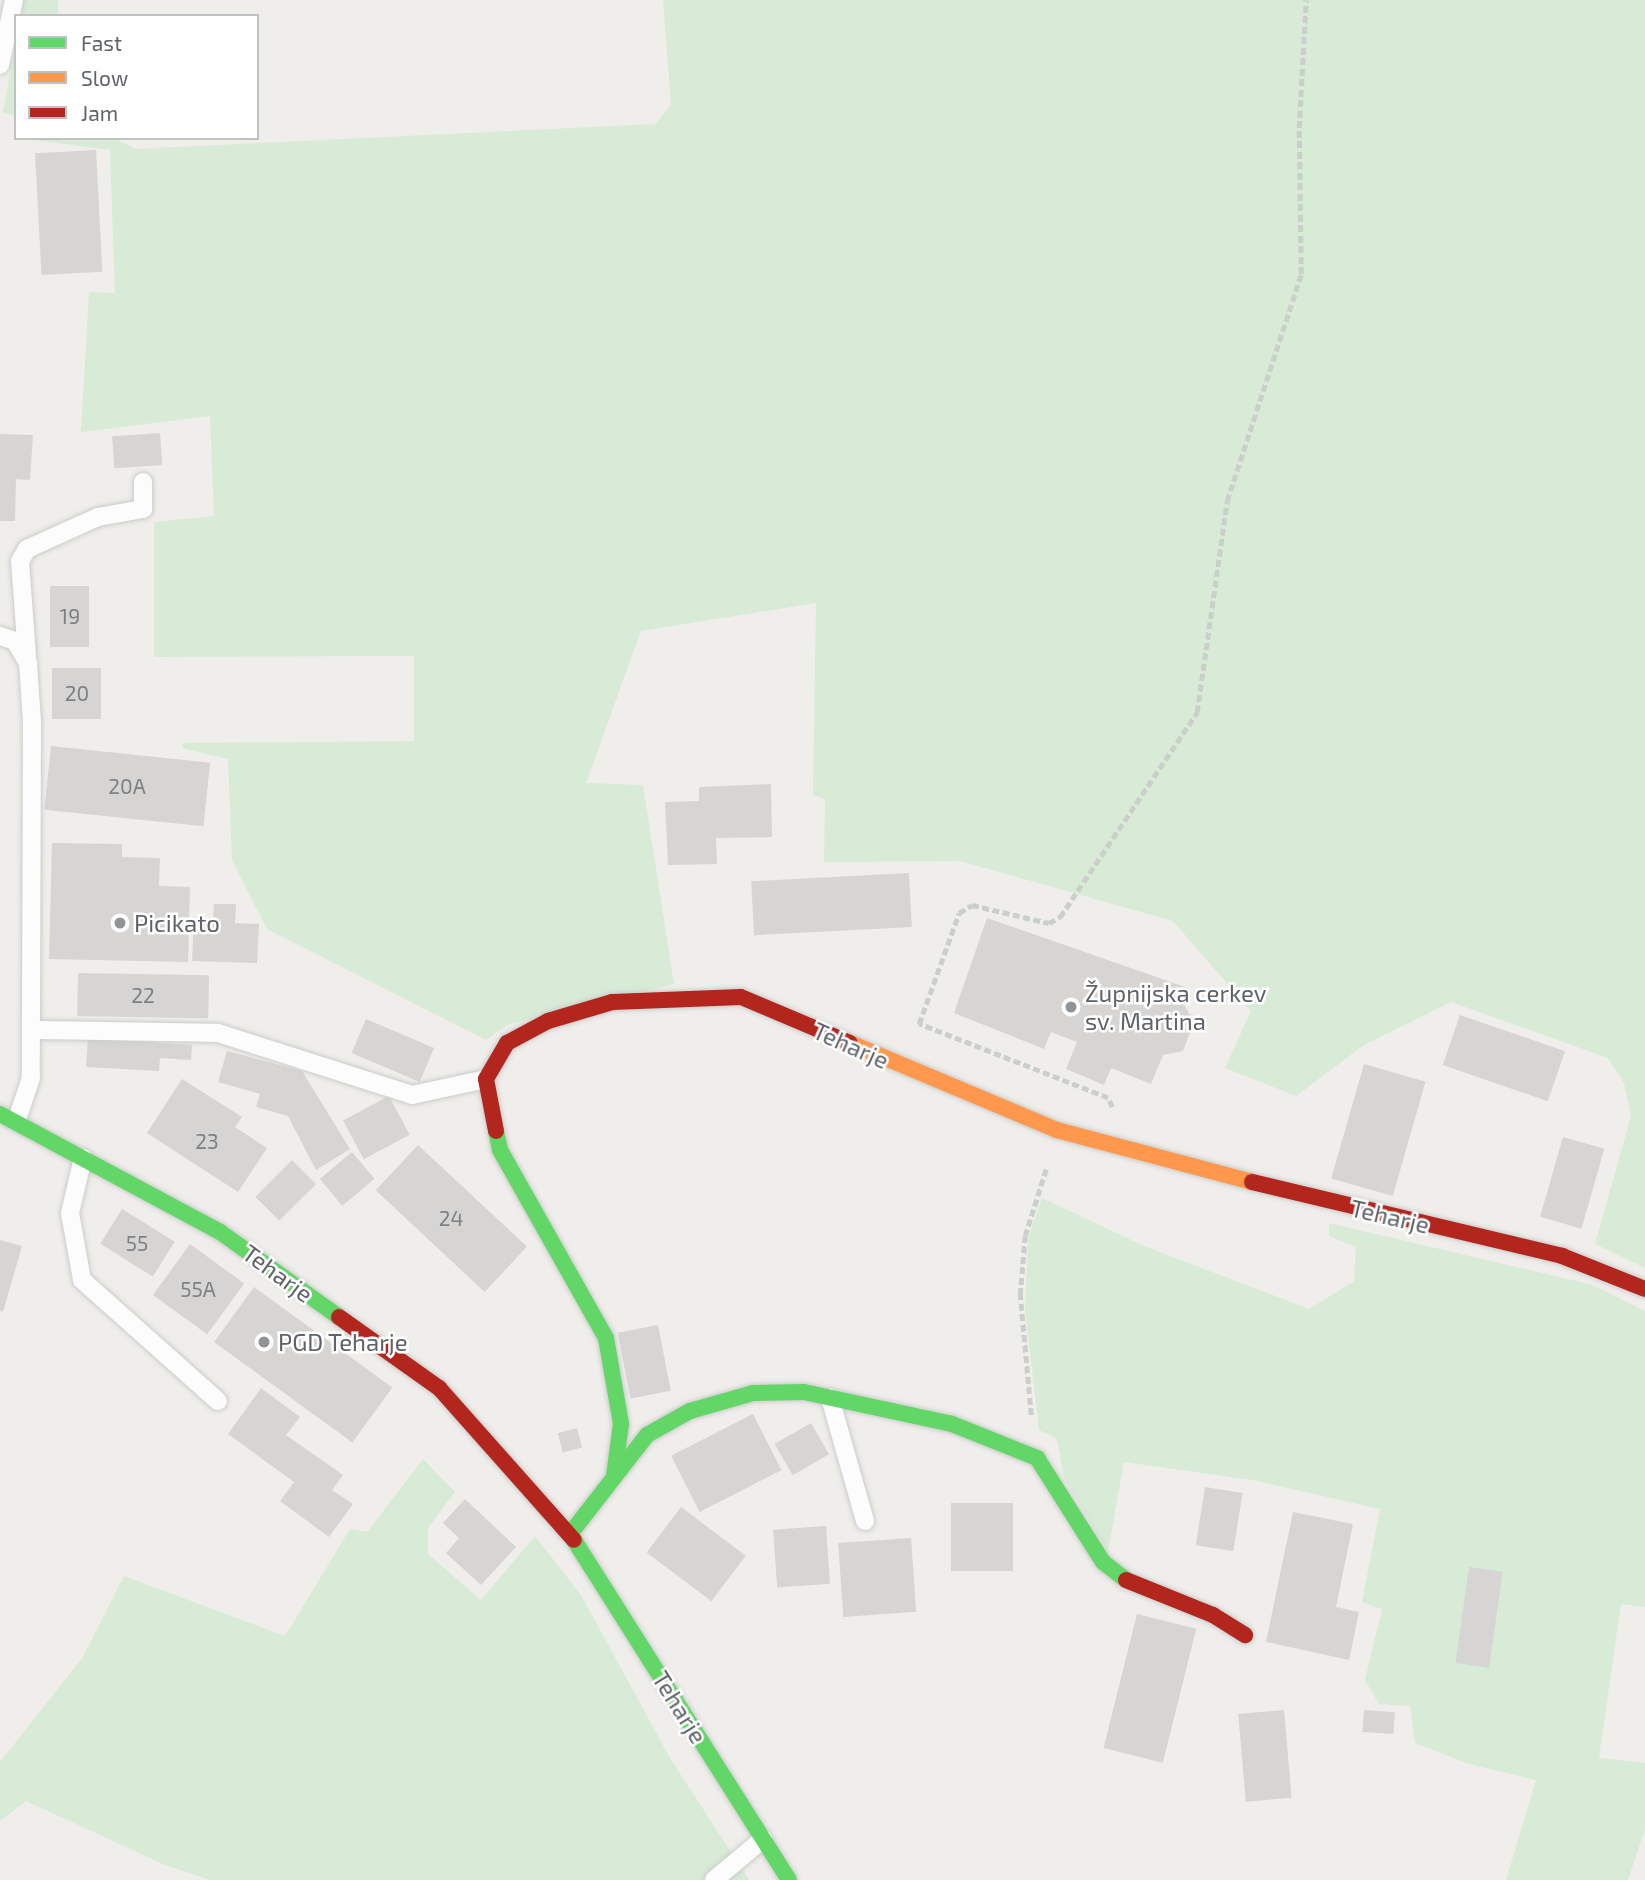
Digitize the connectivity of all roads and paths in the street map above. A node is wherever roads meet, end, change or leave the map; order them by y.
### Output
1 (14, 0) edge
2 (1306, 0) edge
3 (0, 65) edge
4 (143, 482) dead end
5 (0, 636) edge
6 (28, 663) junction
7 (32, 1030) junction
8 (486, 1079) junction
9 (8, 1118) edge
10 (1057, 1130) junction
11 (1128, 1151) junction
12 (83, 1158) junction
13 (1645, 1289) edge
14 (830, 1398) junction
15 (218, 1401) dead end
16 (1037, 1458) junction
17 (614, 1476) junction
18 (865, 1521) dead end
19 (570, 1534) junction
20 (1245, 1635) dead end
21 (764, 1839) junction
22 (714, 1880) edge
23 (789, 1880) edge

1 - 3 lane
2 - 11 path
4 - 6 lane
5 - 6 lane
6 - 7 lane
7 - 8 lane
7 - 9 lane
8 - 10 street, Teharje
8 - 17 street
9 - 12 street, Teharje
10 - 11 street, Teharje
10 - 16 path
11 - 13 street, Teharje
12 - 15 lane
12 - 19 street, Teharje
14 - 16 street
14 - 17 street
14 - 18 lane
16 - 20 street
17 - 19 street
19 - 21 street, Teharje
21 - 22 lane
21 - 23 street, Teharje

